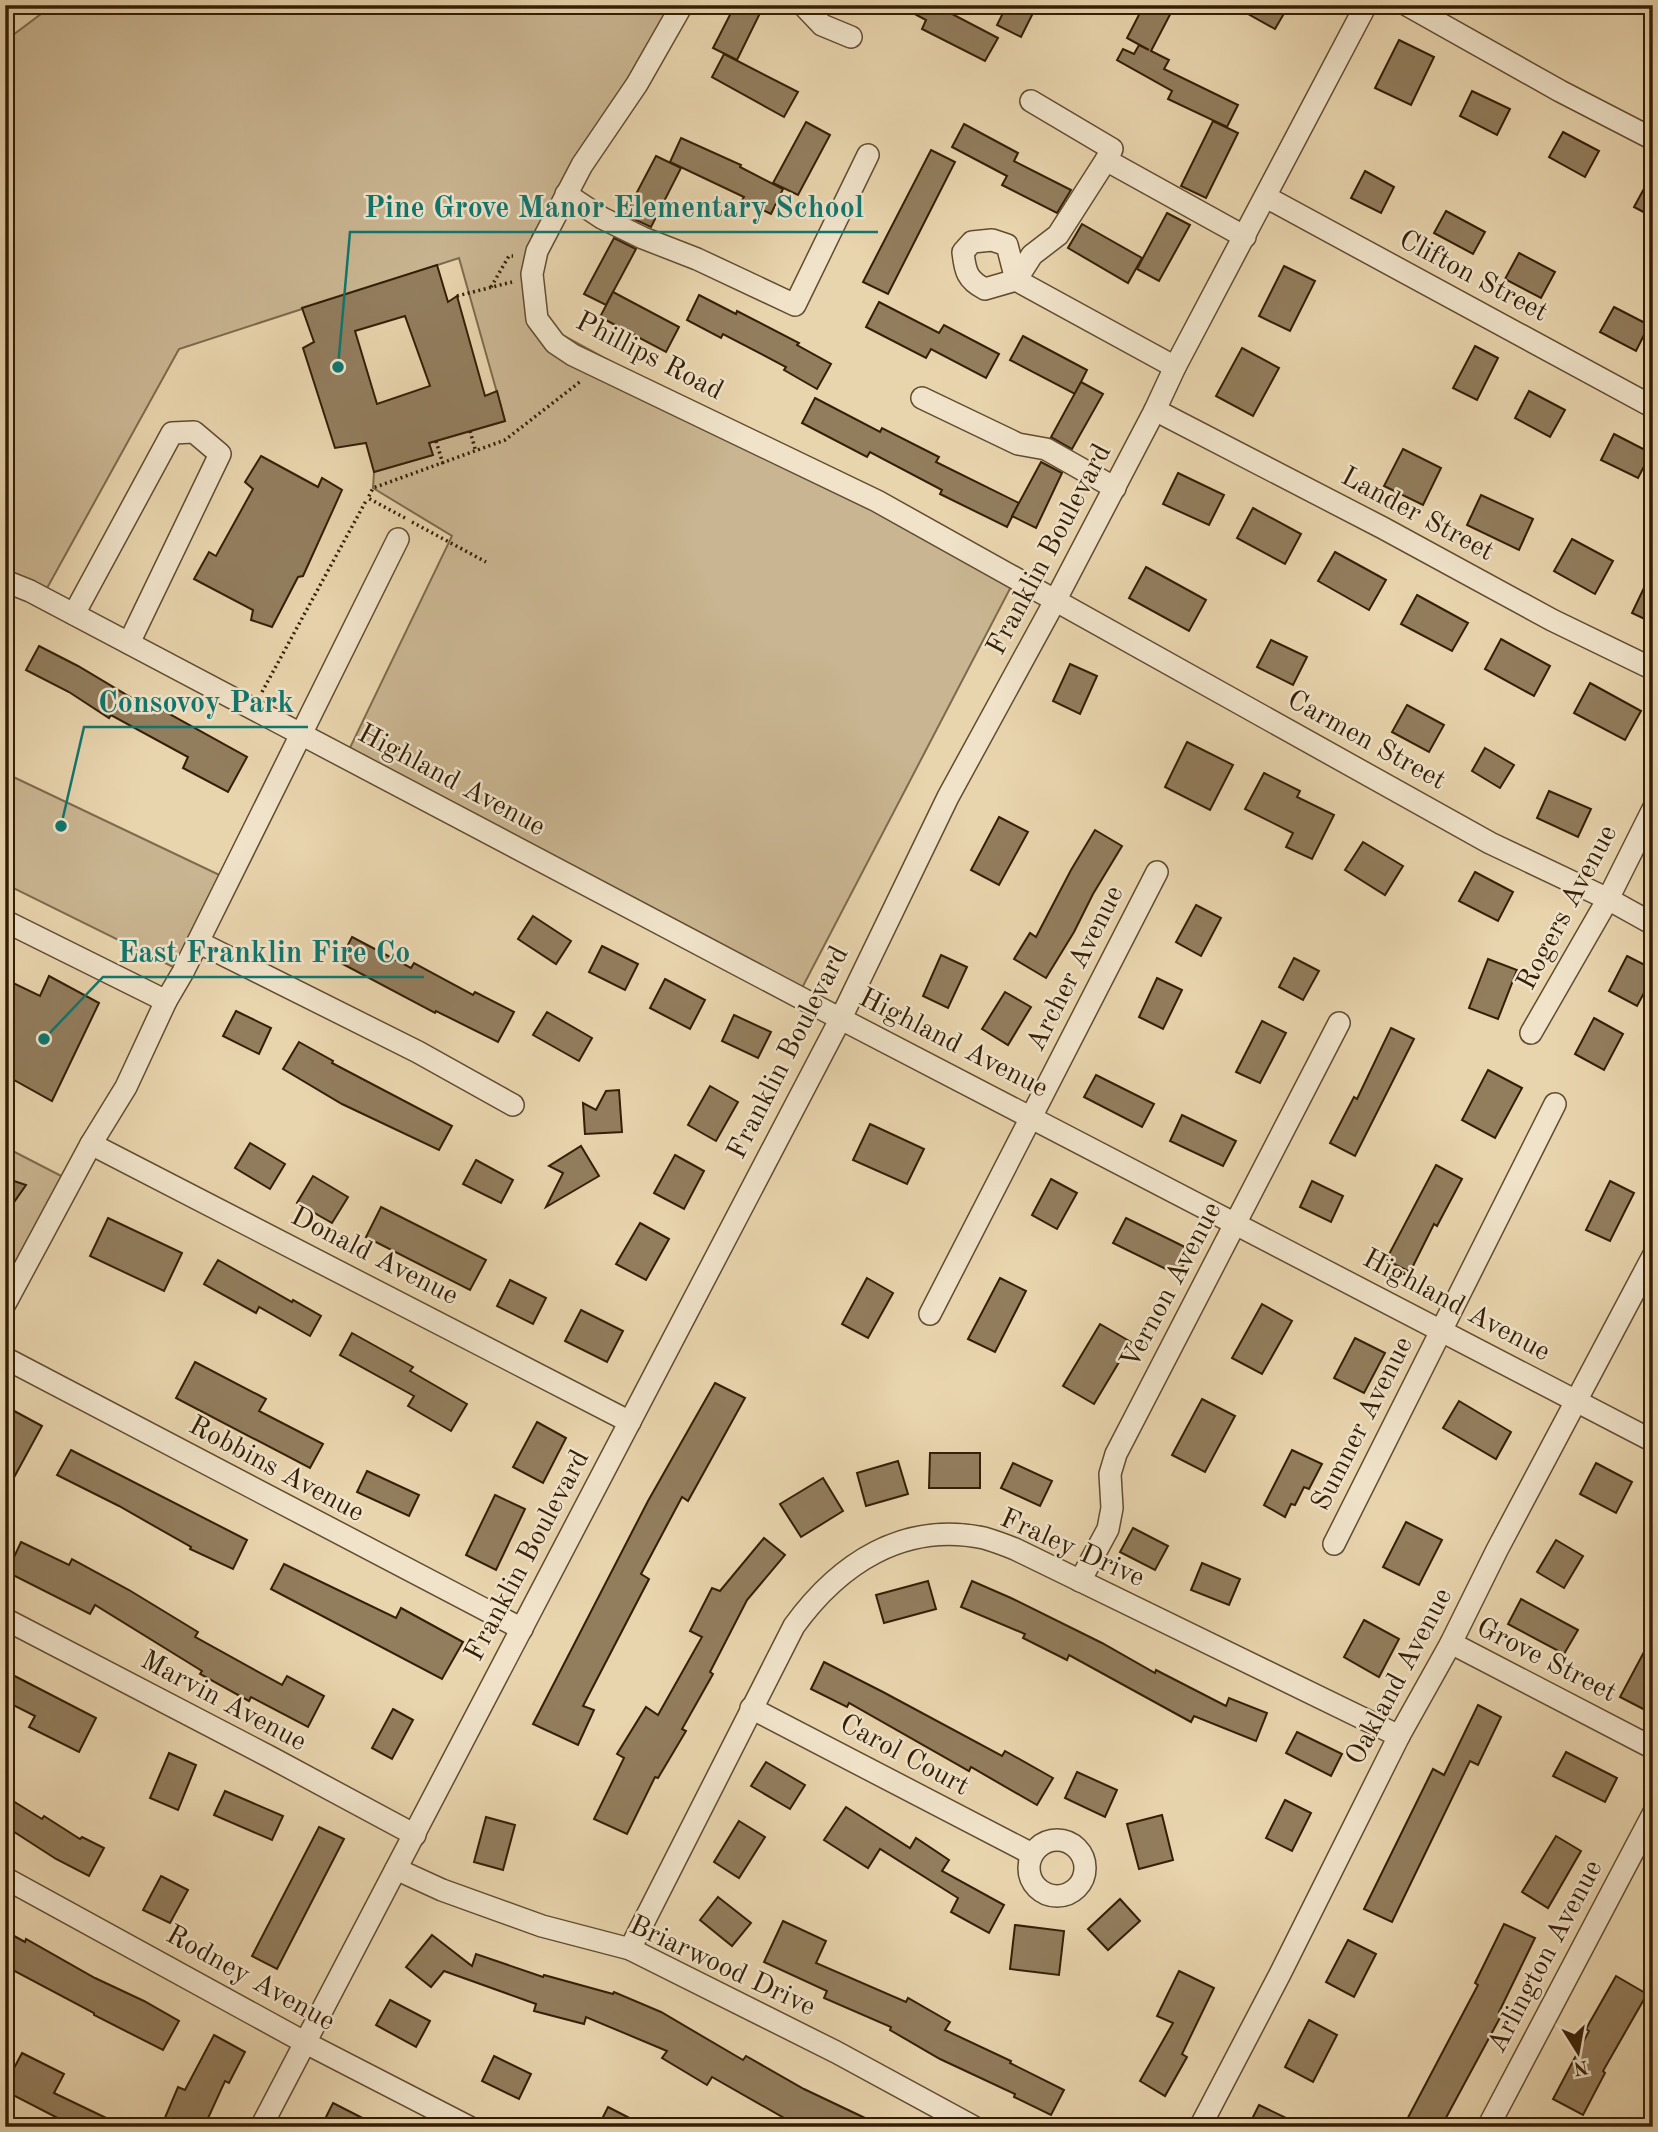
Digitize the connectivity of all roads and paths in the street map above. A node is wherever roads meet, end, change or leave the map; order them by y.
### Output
1 (682, 5) edge
2 (803, 5) edge
3 (1367, 5) edge
4 (1407, 5) edge
5 (851, 37) dead end
6 (1031, 101) dead end
7 (1653, 139) edge
8 (868, 155) dead end
9 (1106, 160) junction
10 (566, 194) junction
11 (1266, 197) junction
12 (1245, 237) junction
13 (513, 256) dead end
14 (514, 282) dead end
15 (491, 287) junction
16 (457, 296) dead end
17 (1175, 367) junction
18 (582, 380) dead end
19 (922, 398) dead end
20 (1653, 407) edge
21 (1156, 410) junction
22 (470, 431) dead end
23 (436, 441) dead end
24 (476, 452) junction
25 (443, 464) junction
26 (1115, 488) junction
27 (368, 498) junction
28 (398, 539) dead end
29 (486, 562) dead end
30 (5, 581) edge
31 (1055, 601) junction
32 (74, 614) junction
33 (129, 643) junction
34 (1653, 668) edge
35 (261, 693) dead end
36 (303, 734) junction
37 (1653, 809) edge
38 (1157, 873) dead end
39 (1608, 899) junction
40 (7, 922) edge
41 (1653, 924) edge
42 (198, 942) junction
43 (166, 1001) junction
44 (841, 1018) junction
45 (1339, 1023) dead end
46 (1531, 1033) dead end
47 (1555, 1104) dead end
48 (513, 1105) dead end
49 (1033, 1117) junction
50 (91, 1144) junction
51 (1237, 1223) junction
52 (1653, 1256) edge
53 (5, 1304) edge
54 (930, 1314) dead end
55 (1442, 1331) junction
56 (5, 1358) edge
57 (1575, 1400) junction
58 (630, 1422) junction
59 (1653, 1441) edge
60 (1334, 1544) dead end
61 (1080, 1581) junction
62 (5, 1619) edge
63 (522, 1629) junction
64 (1451, 1643) junction
65 (751, 1708) junction
66 (1399, 1736) junction
67 (1653, 1748) edge
68 (1653, 1814) edge
69 (415, 1835) junction
70 (1032, 1854) dead end
71 (396, 1869) junction
72 (5, 1878) edge
73 (630, 1949) junction
74 (304, 2042) junction
75 (261, 2127) edge
76 (469, 2127) edge
77 (974, 2127) edge
78 (1200, 2127) edge
79 (1488, 2127) edge

1 - 10 street, Phillips Road
2 - 5 street
3 - 11 street, Franklin Boulevard
4 - 7 street
6 - 9 street
8 - 10 street
9 - 12 street
9 - 17 street
10 - 31 street, Phillips Road
11 - 12 street, Franklin Boulevard
11 - 20 street, Clifton Street
12 - 17 street, Franklin Boulevard
13 - 15 path
14 - 15 path
15 - 16 path
17 - 21 street, Franklin Boulevard
18 - 24 path
19 - 26 street
21 - 26 street, Franklin Boulevard
21 - 34 street, Lander Street
22 - 24 path
23 - 25 path
24 - 25 path
25 - 27 path
26 - 31 street, Franklin Boulevard
27 - 29 path
27 - 35 path
28 - 36 street
30 - 32 street, Highland Avenue
31 - 39 street, Carmen Street
31 - 44 street, Franklin Boulevard
32 - 33 street, Highland Avenue
32 - 33 street
33 - 36 street, Highland Avenue
36 - 42 street
36 - 44 street, Highland Avenue
37 - 39 street, Rogers Avenue
38 - 49 street, Archer Avenue
39 - 41 street, Carmen Street
39 - 46 street, Rogers Avenue
40 - 43 street
42 - 43 street
42 - 48 street
43 - 50 street
44 - 49 street, Highland Avenue
44 - 58 street, Franklin Boulevard
45 - 51 street, Vernon Avenue
47 - 55 street, Sumner Avenue
49 - 51 street, Highland Avenue
49 - 54 street, Archer Avenue
50 - 53 street
50 - 58 street, Donald Avenue
51 - 55 street, Highland Avenue
51 - 61 street, Vernon Avenue
52 - 57 street, Oakland Avenue
55 - 57 street, Highland Avenue
55 - 60 street, Sumner Avenue
56 - 63 street, Robbins Avenue
57 - 59 street, Highland Avenue
57 - 64 street, Oakland Avenue
58 - 63 street, Franklin Boulevard
61 - 65 street, Fraley Drive
61 - 66 street, Fraley Drive
62 - 69 street, Marvin Avenue
63 - 69 street, Franklin Boulevard
64 - 66 street, Oakland Avenue
64 - 67 street, Grove Street
65 - 70 street, Carol Court
65 - 73 street, Fraley Drive
66 - 78 street, Oakland Avenue
68 - 79 street, Arlington Avenue
69 - 71 street, Franklin Boulevard
71 - 73 street, Briarwood Drive
71 - 74 street, Franklin Boulevard
72 - 74 street, Rodney Avenue
73 - 77 street, Briarwood Drive
74 - 75 street, Franklin Boulevard
74 - 76 street, Rodney Avenue

